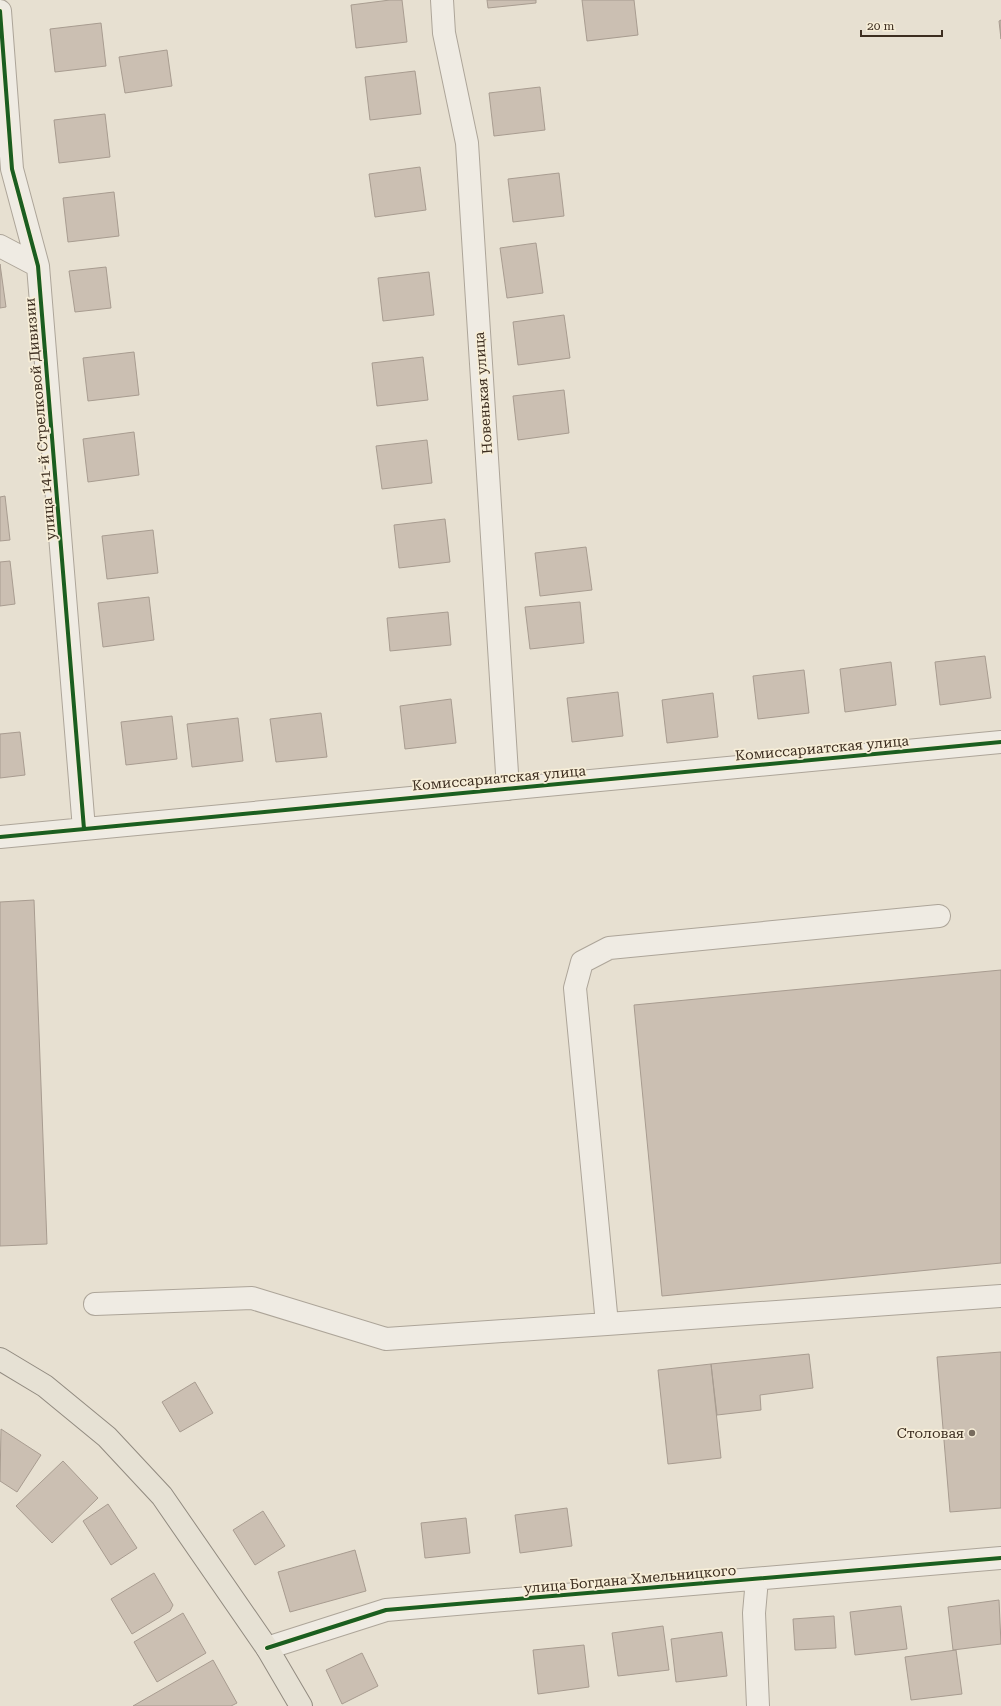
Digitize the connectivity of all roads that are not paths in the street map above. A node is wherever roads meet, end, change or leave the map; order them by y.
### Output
1 (442, 0) edge
2 (0, 11) edge
3 (0, 246) edge
4 (38, 266) junction
5 (1001, 742) edge
6 (508, 789) junction
7 (84, 829) junction
8 (0, 837) edge
9 (939, 916) dead end
10 (1001, 1296) edge
11 (95, 1304) dead end
12 (607, 1324) junction
13 (0, 1358) edge
14 (1001, 1558) edge
15 (757, 1579) junction
16 (266, 1648) junction
17 (301, 1706) edge
18 (758, 1706) edge

1 - 6 street, Новенькая улица
2 - 4 street, улица 141-й Стрелковой Дивизии
3 - 4 street
4 - 7 street, улица 141-й Стрелковой Дивизии
5 - 6 street, Комиссариатская улица
6 - 7 street, Комиссариатская улица
7 - 8 street, Комиссариатская улица
9 - 12 street
10 - 12 street
11 - 12 street
13 - 16 main road
14 - 15 street, улица Богдана Хмельницкого
15 - 16 street, улица Богдана Хмельницкого
15 - 18 street
16 - 17 main road

